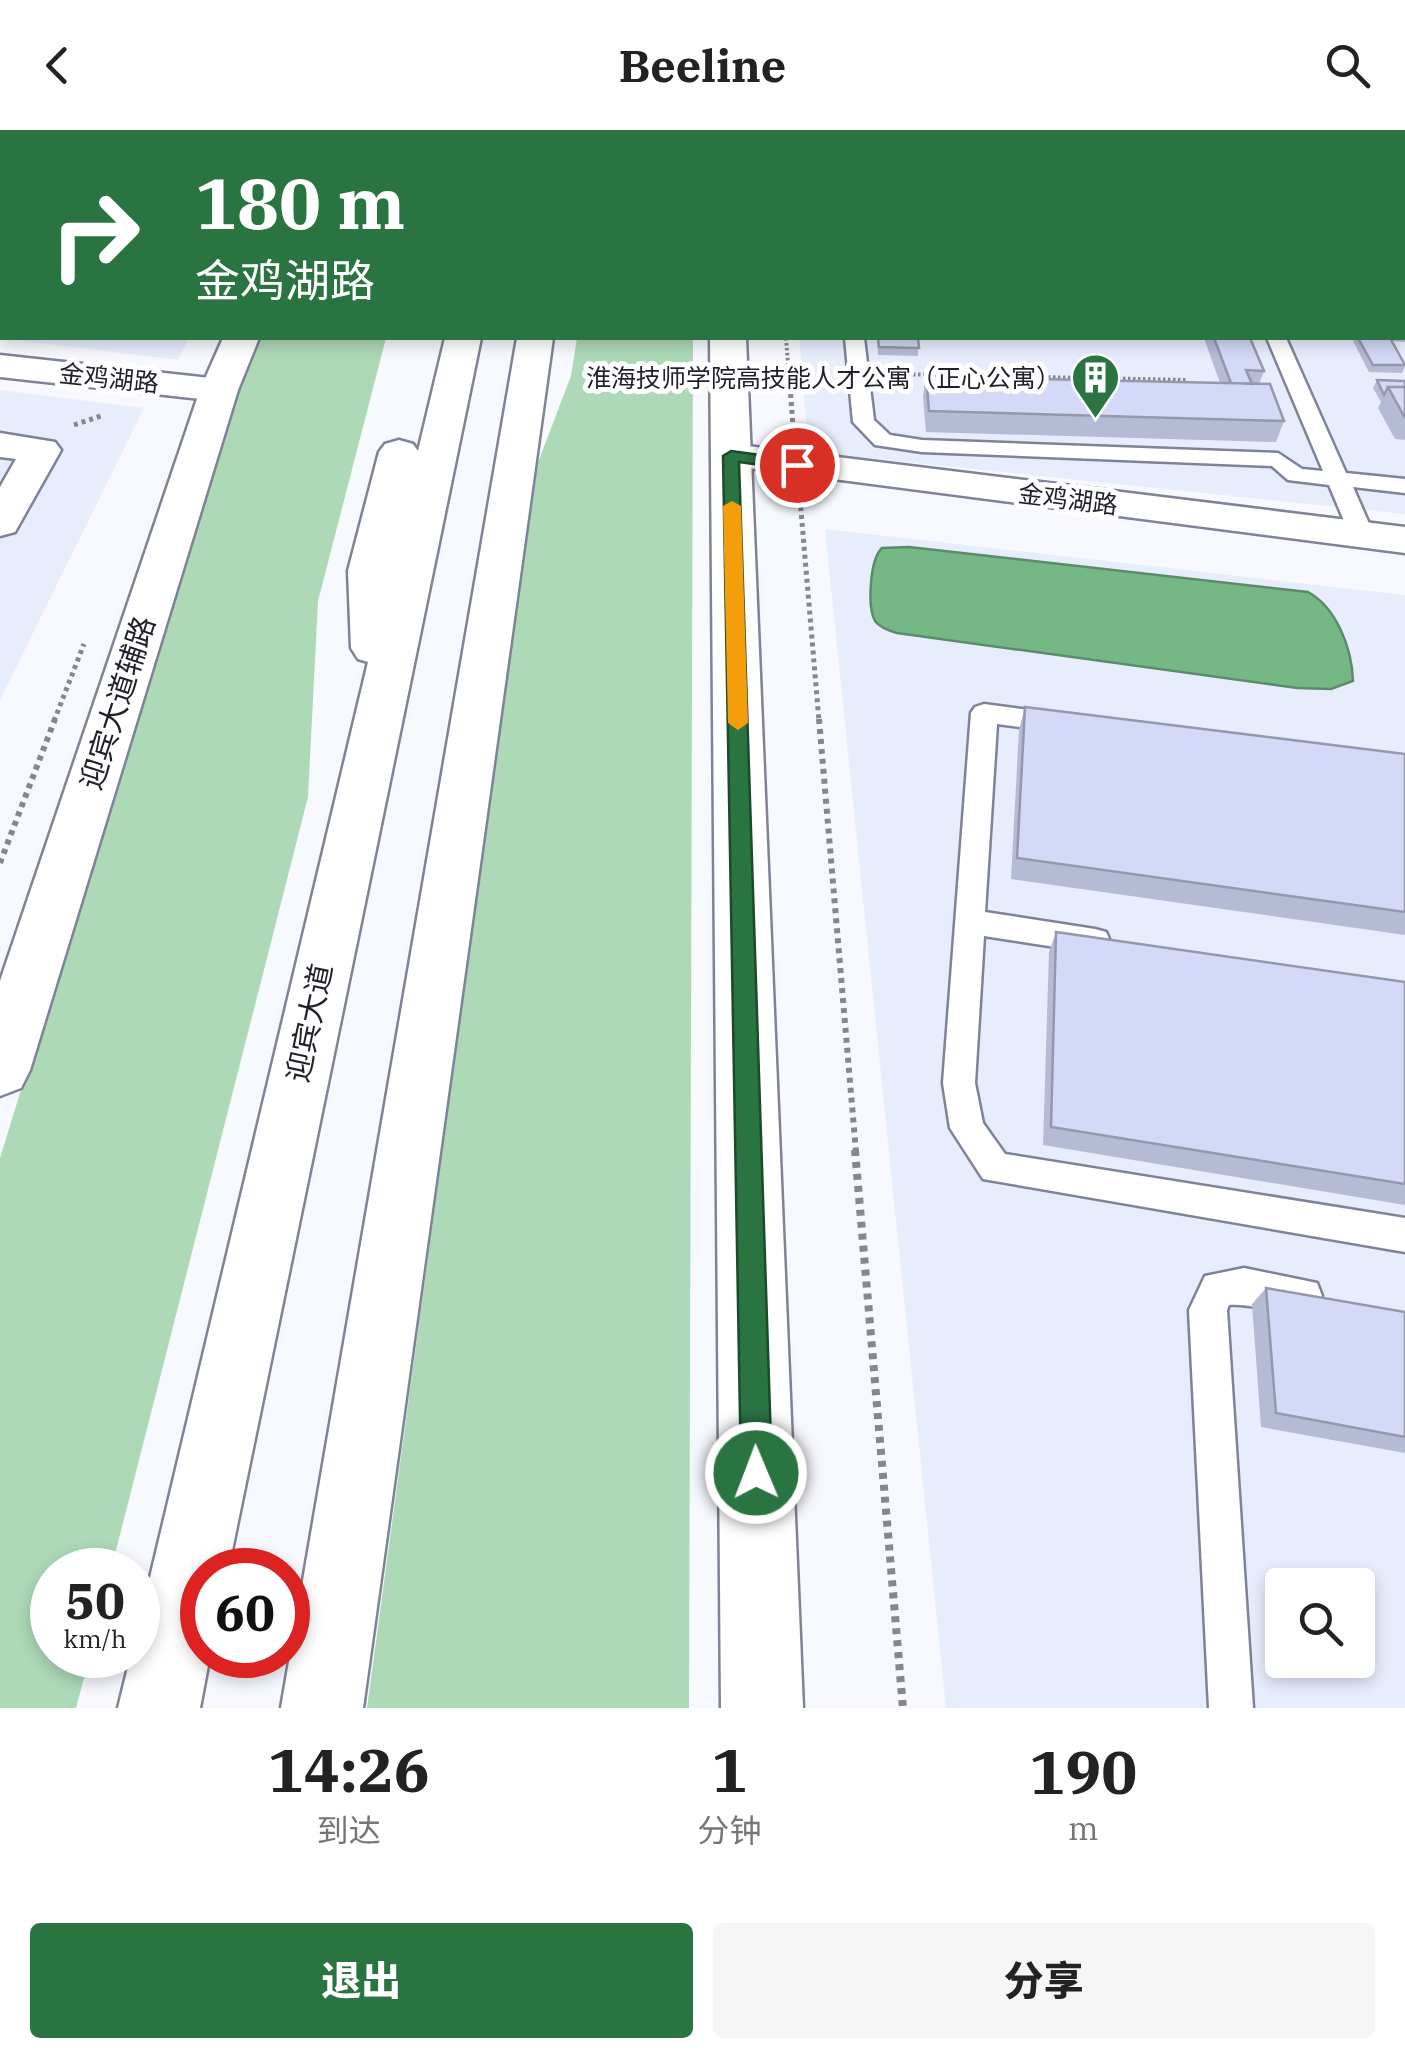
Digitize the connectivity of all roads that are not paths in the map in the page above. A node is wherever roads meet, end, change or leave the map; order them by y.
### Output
1 (241, 340) edge
2 (426, 340) edge
3 (462, 340) edge
4 (728, 340) edge
5 (854, 340) edge
6 (1278, 340) edge
7 (552, 344) edge
8 (0, 366) edge
9 (219, 390) junction
10 (0, 445) edge
11 (731, 456) junction
12 (1338, 479) junction
13 (1405, 486) edge
14 (1, 520) edge
15 (1362, 536) junction
16 (1405, 540) edge
17 (377, 718) junction
18 (1099, 728) edge
19 (970, 922) junction
20 (1128, 945) edge
21 (0, 1070) edge
22 (1405, 1235) edge
23 (1334, 1301) edge
24 (158, 1708) edge
25 (322, 1708) edge
26 (762, 1708) edge
27 (1231, 1708) edge

1 - 9 main road, 迎宾大道辅路
2 - 17 main road
3 - 17 main road, 迎宾大道
4 - 11 main road
5 - 12 lane
6 - 12 lane
7 - 25 main road
8 - 9 main road, 金鸡湖路
9 - 21 main road, 迎宾大道辅路
10 - 14 main road
11 - 15 main road, 金鸡湖路
11 - 26 main road
12 - 13 lane
12 - 15 lane
15 - 16 main road, 金鸡湖路
17 - 24 main road, 迎宾大道
18 - 19 lane
19 - 20 lane
19 - 22 lane
23 - 27 lane

